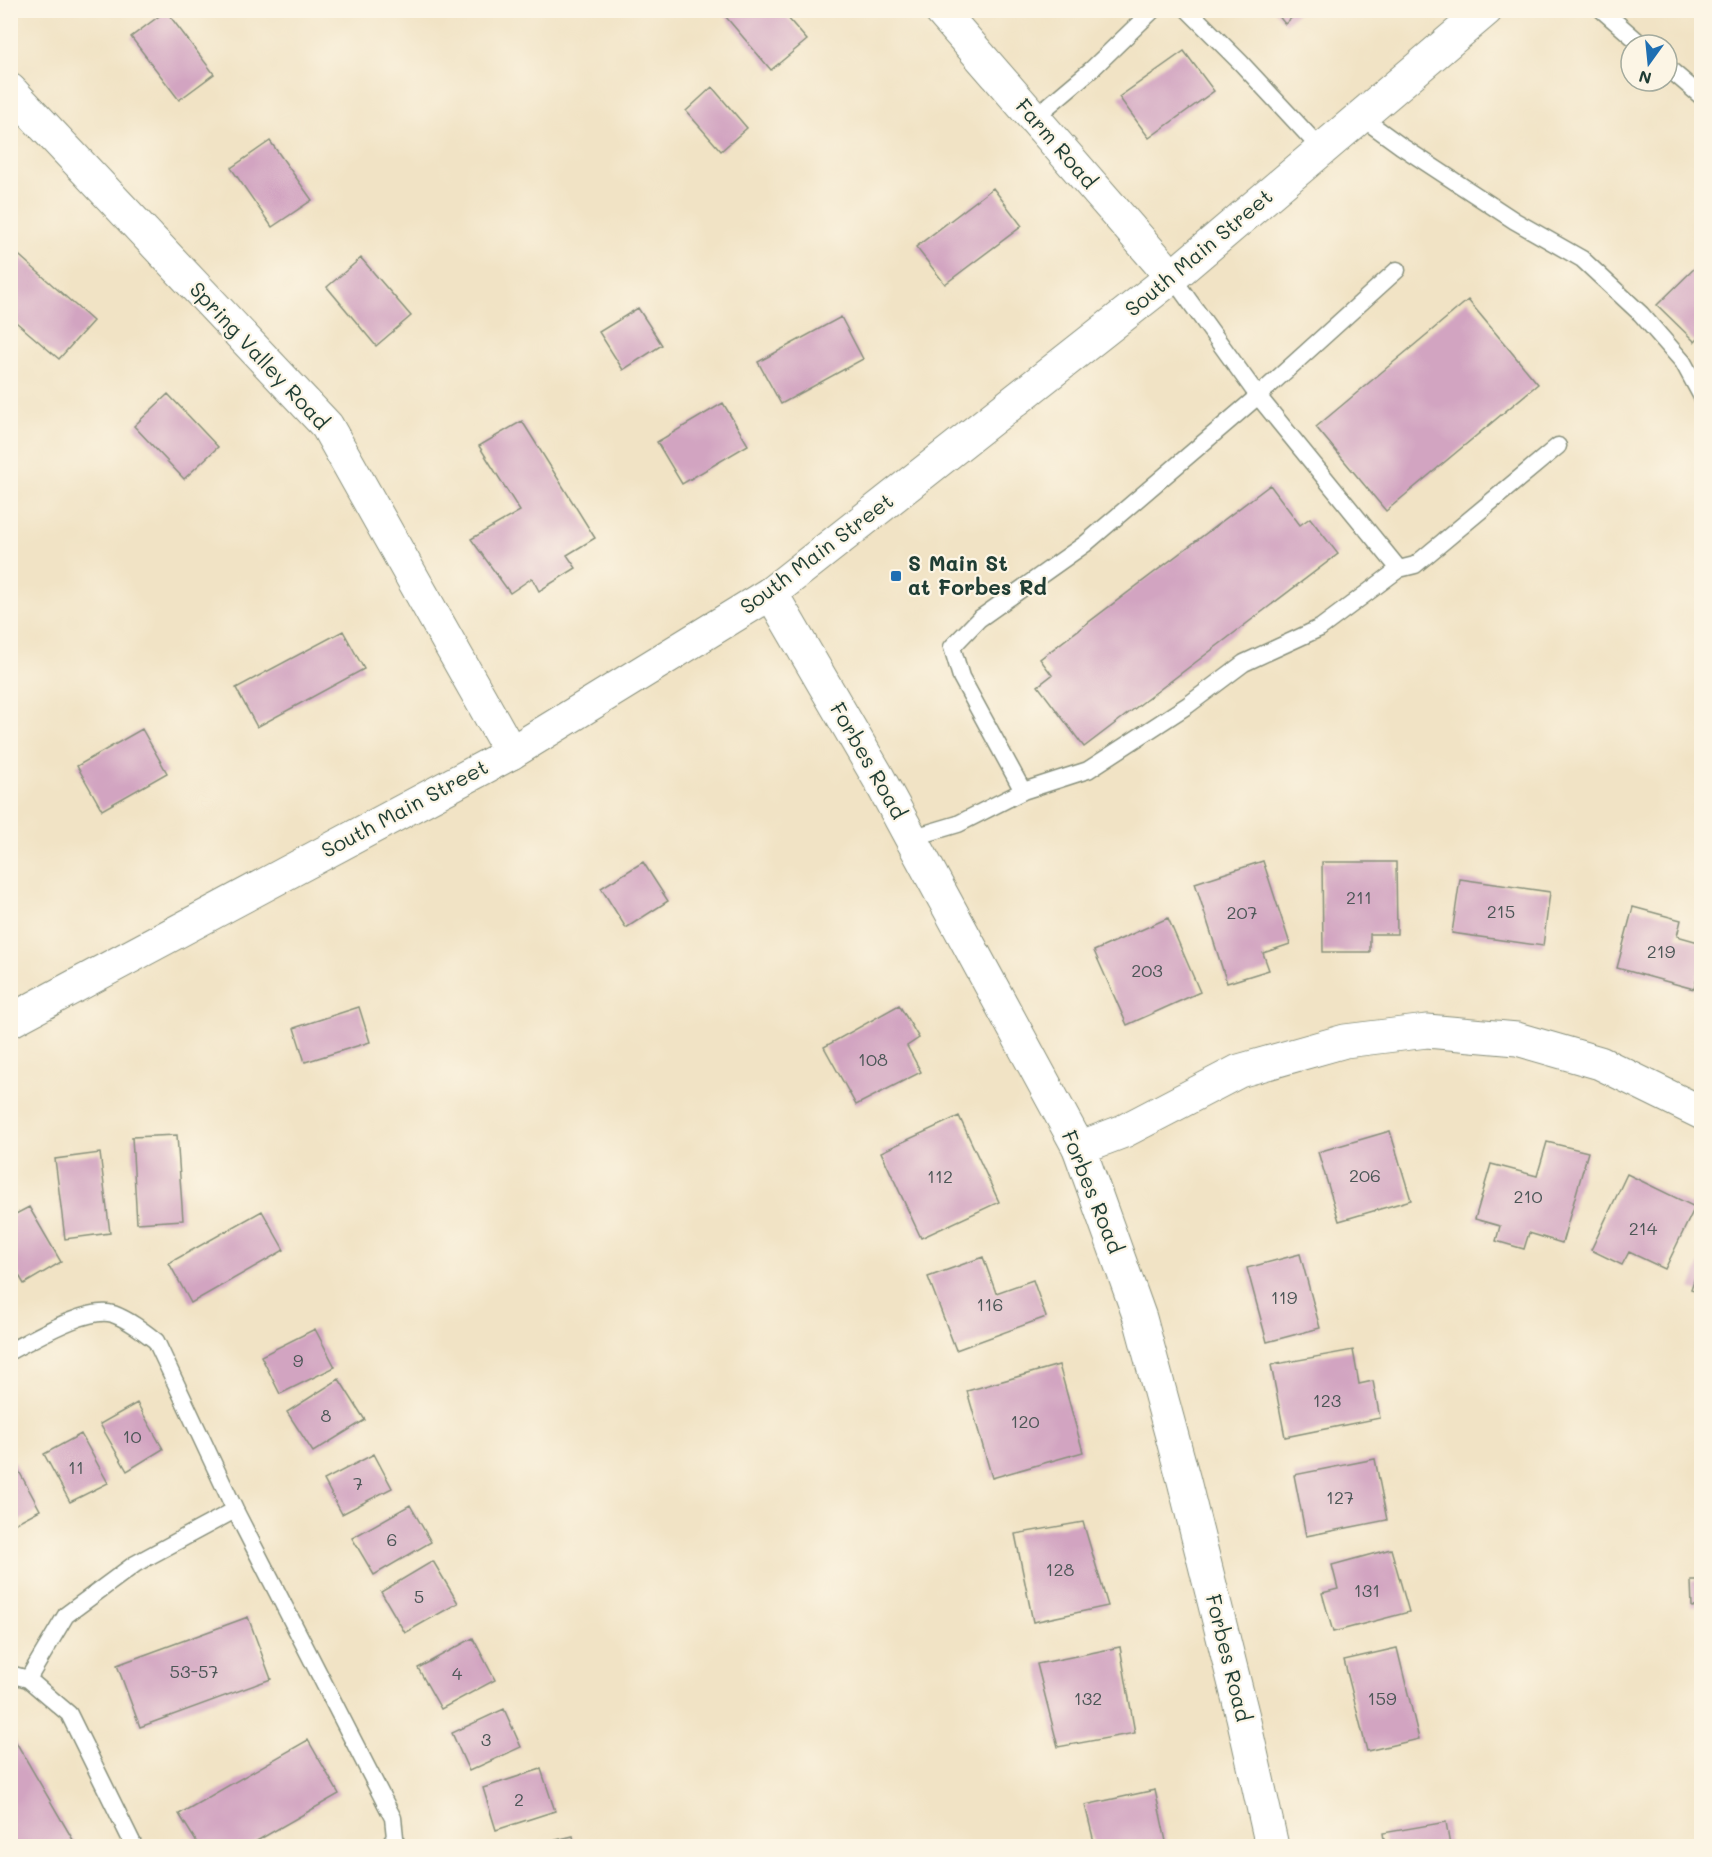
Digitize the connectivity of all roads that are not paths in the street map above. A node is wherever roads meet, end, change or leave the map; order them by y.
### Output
1 (940, 10) edge
2 (1153, 10) edge
3 (1188, 10) edge
4 (1486, 10) edge
5 (1602, 10) edge
6 (1628, 33) edge
7 (1679, 78) edge
8 (10, 90) edge
9 (1701, 97) edge
10 (1361, 117) junction
11 (1034, 118) junction
12 (1322, 150) junction
13 (1397, 270) dead end
14 (1172, 277) junction
15 (1258, 396) junction
16 (1701, 397) edge
17 (1558, 446) dead end
18 (1399, 569) junction
19 (771, 594) junction
20 (511, 753) junction
21 (1023, 791) junction
22 (911, 838) junction
23 (10, 1021) edge
24 (1701, 1113) edge
25 (1079, 1148) junction
26 (10, 1351) edge
27 (235, 1510) junction
28 (10, 1674) edge
29 (28, 1679) junction
30 (134, 1846) edge
31 (389, 1846) edge
32 (1272, 1846) edge

1 - 11 street, Farm Road
2 - 11 lane
3 - 12 lane
4 - 10 street, South Main Street
5 - 6 lane
7 - 9 lane
8 - 20 street, Spring Valley Road
10 - 12 street, South Main Street
10 - 16 lane
11 - 14 street, Farm Road
12 - 14 street, South Main Street
13 - 15 lane
14 - 15 lane
14 - 19 street, South Main Street
15 - 18 lane
15 - 21 lane
17 - 18 lane
18 - 21 lane
19 - 20 street, South Main Street
19 - 22 street, Forbes Road
20 - 23 street, South Main Street
21 - 22 lane
22 - 25 street, Forbes Road
24 - 25 street
25 - 32 street, Forbes Road
26 - 27 lane
27 - 29 lane
27 - 31 lane
28 - 29 lane
29 - 30 lane

